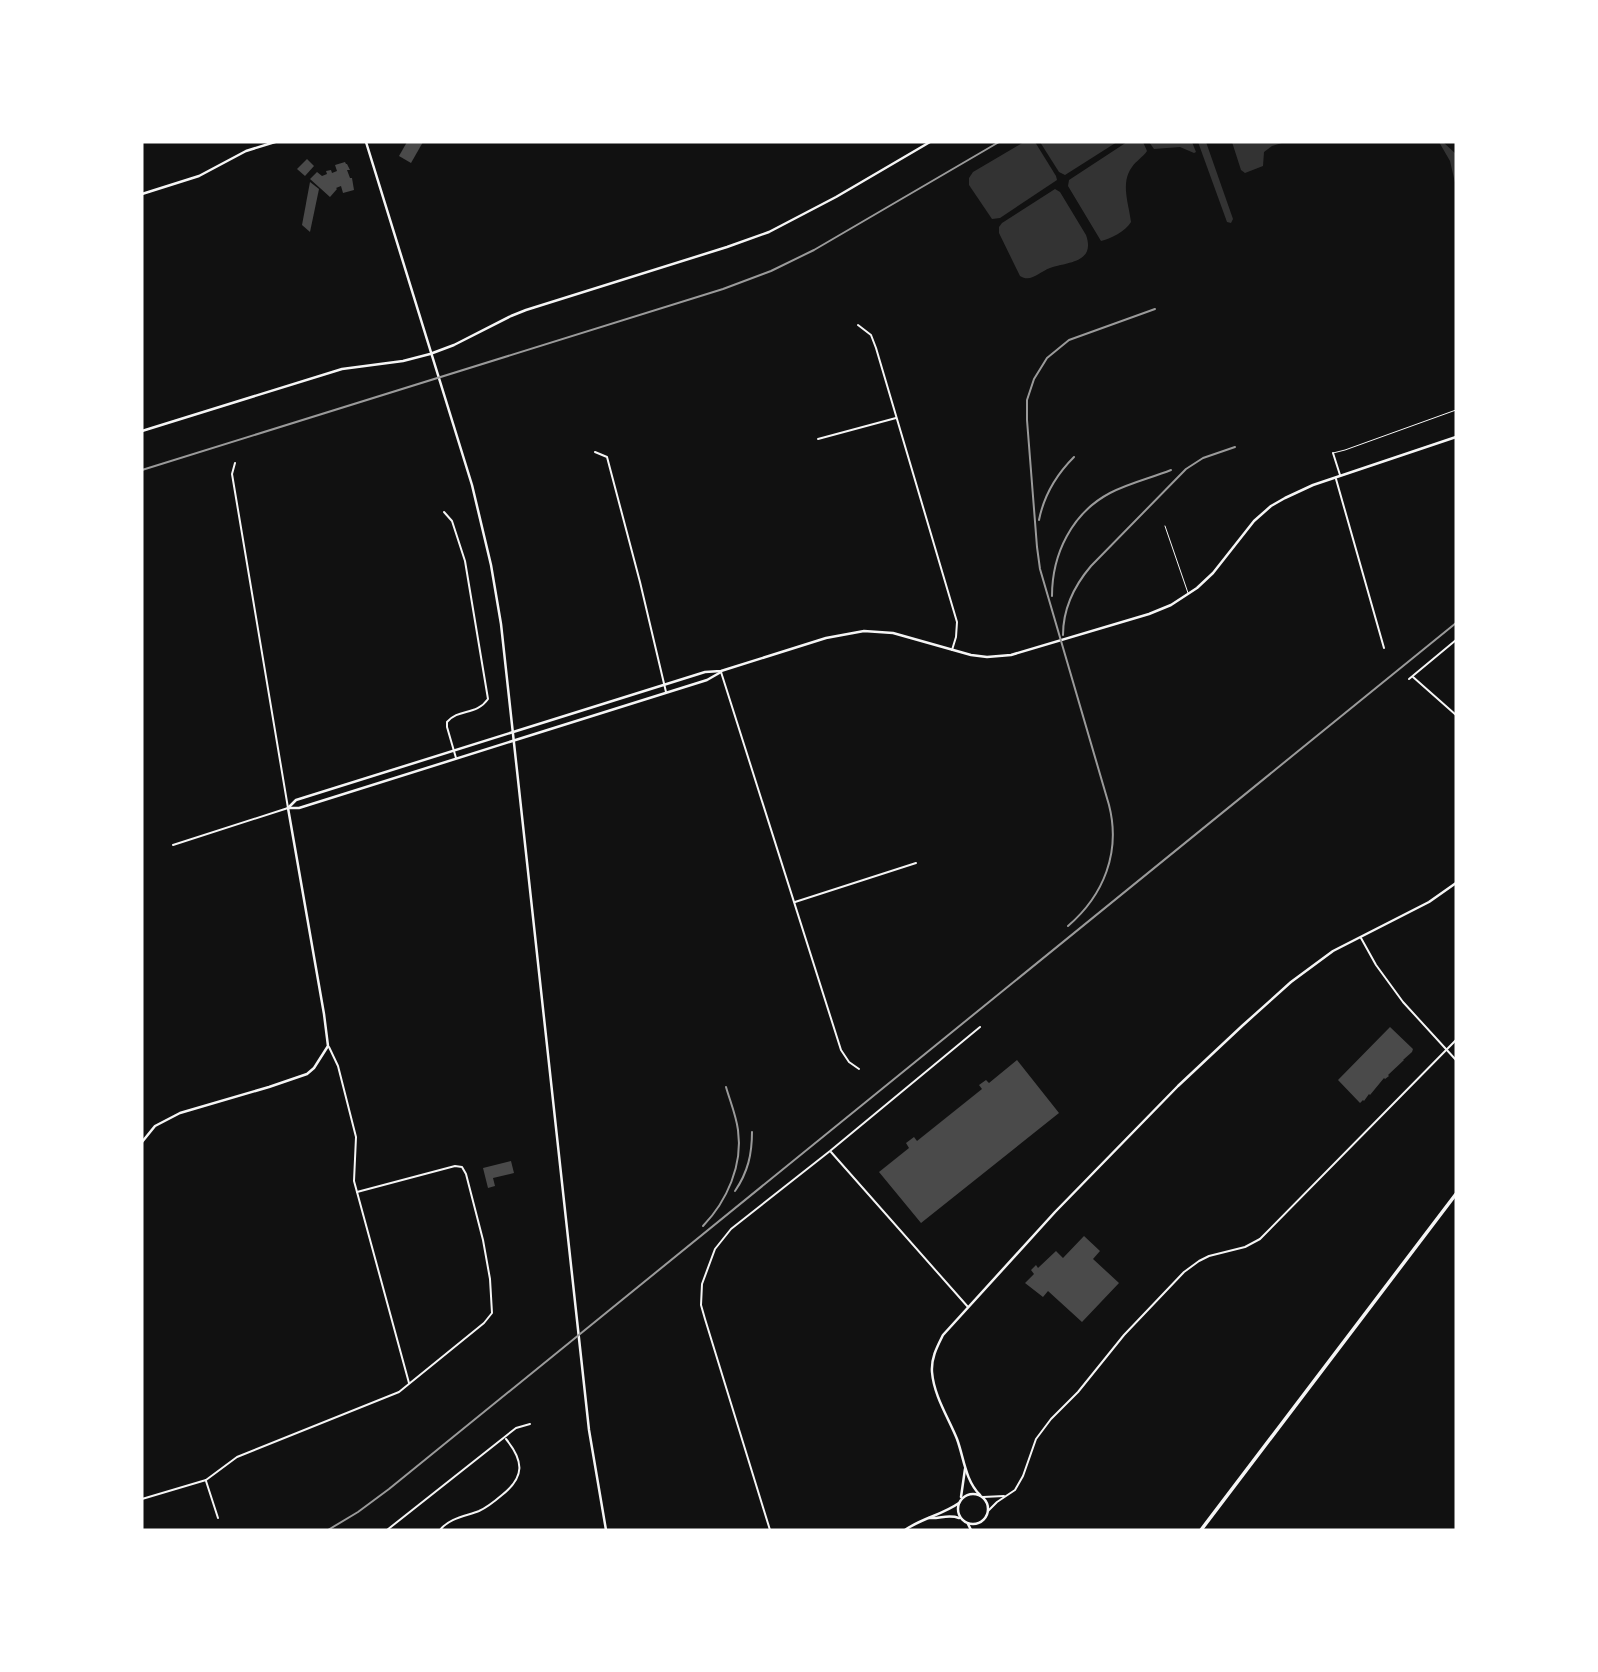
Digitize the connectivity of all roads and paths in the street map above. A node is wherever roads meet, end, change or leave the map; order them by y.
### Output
1 (275, 142) edge
2 (366, 142) edge
3 (930, 142) edge
4 (142, 194) edge
5 (858, 325) dead end
6 (1456, 410) edge
7 (897, 417) junction
8 (142, 431) edge
9 (1456, 437) edge
10 (818, 439) dead end
11 (595, 452) dead end
12 (1333, 453) joint
13 (235, 463) dead end
14 (1338, 477) junction
15 (444, 512) dead end
16 (1164, 526) dead end
17 (1189, 594) junction
18 (1456, 640) edge
19 (1384, 648) dead end
20 (953, 650) junction
21 (721, 671) junction
22 (1413, 676) junction
23 (1409, 679) dead end
24 (665, 685) junction
25 (666, 693) junction
26 (1456, 715) edge
27 (513, 732) junction
28 (514, 741) junction
29 (454, 751) junction
30 (457, 759) junction
31 (288, 808) junction
32 (173, 845) dead end
33 (916, 863) dead end
34 (1456, 883) edge
35 (794, 902) junction
36 (1360, 937) junction
37 (980, 1027) dead end
38 (1456, 1040) edge
39 (328, 1046) junction
40 (1447, 1050) junction
41 (1456, 1060) edge
42 (859, 1069) dead end
43 (142, 1142) edge
44 (830, 1151) junction
45 (357, 1192) junction
46 (1456, 1194) edge
47 (968, 1307) junction
48 (409, 1384) junction
49 (530, 1424) dead end
50 (504, 1438) junction
51 (965, 1469) junction
52 (206, 1480) junction
53 (981, 1496) junction
54 (1005, 1496) junction
55 (142, 1499) edge
56 (961, 1499) junction
57 (958, 1503) junction
58 (988, 1511) junction
59 (218, 1518) dead end
60 (929, 1518) junction
61 (960, 1518) junction
62 (983, 1521) junction
63 (968, 1524) junction
64 (441, 1529) edge
65 (387, 1530) edge
66 (606, 1530) edge
67 (770, 1530) edge
68 (905, 1530) edge
69 (971, 1530) edge
70 (981, 1530) edge
71 (1201, 1530) edge

1 - 4 street
2 - 27 street
3 - 8 street
5 - 7 street
6 - 12 lane
7 - 10 street
7 - 20 street
9 - 14 street
11 - 24 street
12 - 14 street
13 - 31 street
14 - 17 street
14 - 19 street
15 - 29 street
16 - 17 lane
17 - 20 street
18 - 22 street
20 - 21 street
21 - 24 street
21 - 25 street
21 - 35 street
22 - 23 street
22 - 26 street
24 - 25 street
24 - 27 street
25 - 28 street
27 - 28 street
27 - 29 street
28 - 30 street
28 - 66 street
29 - 30 street
29 - 31 street
30 - 31 street
31 - 32 street
31 - 39 street
33 - 35 street
34 - 36 street
35 - 42 street
36 - 40 street
36 - 47 street
37 - 44 street
38 - 40 street
39 - 43 street
39 - 45 street
40 - 41 street
40 - 54 street
44 - 47 street
44 - 67 street
45 - 48 street
45 - 48 street
46 - 71 main road
47 - 51 street
48 - 52 street
49 - 50 street
50 - 64 street
50 - 65 street
51 - 53 street
51 - 56 street
52 - 55 street
52 - 59 street
53 - 54 street
53 - 56 street
53 - 58 street
54 - 58 street
56 - 57 street
57 - 60 street
57 - 61 street
58 - 62 street
60 - 61 street
60 - 68 street
61 - 63 street
62 - 63 street
62 - 70 street
63 - 69 street

